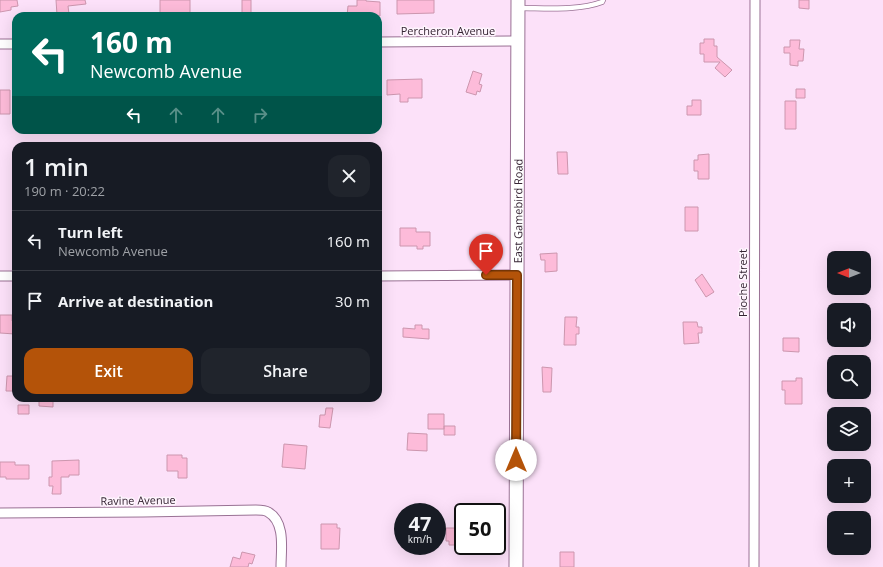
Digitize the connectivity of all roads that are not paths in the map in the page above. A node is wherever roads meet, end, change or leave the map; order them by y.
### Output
1 (603, 0) edge
2 (755, 0) edge
3 (518, 4) edge
4 (518, 41) junction
5 (382, 42) edge
6 (0, 44) edge
7 (12, 44) edge
8 (517, 275) junction
9 (0, 276) edge
10 (12, 276) edge
11 (382, 276) edge
12 (0, 513) edge
13 (281, 567) edge
14 (516, 567) edge
15 (754, 567) edge

1 - 3 lane
2 - 15 street, Pioche Street
3 - 4 main road, East Gamebird Road
4 - 5 street, Percheron Avenue
4 - 8 main road, East Gamebird Road
6 - 7 street
8 - 11 street
8 - 14 main road, East Gamebird Road
9 - 10 street
12 - 13 street, Ravine Avenue

